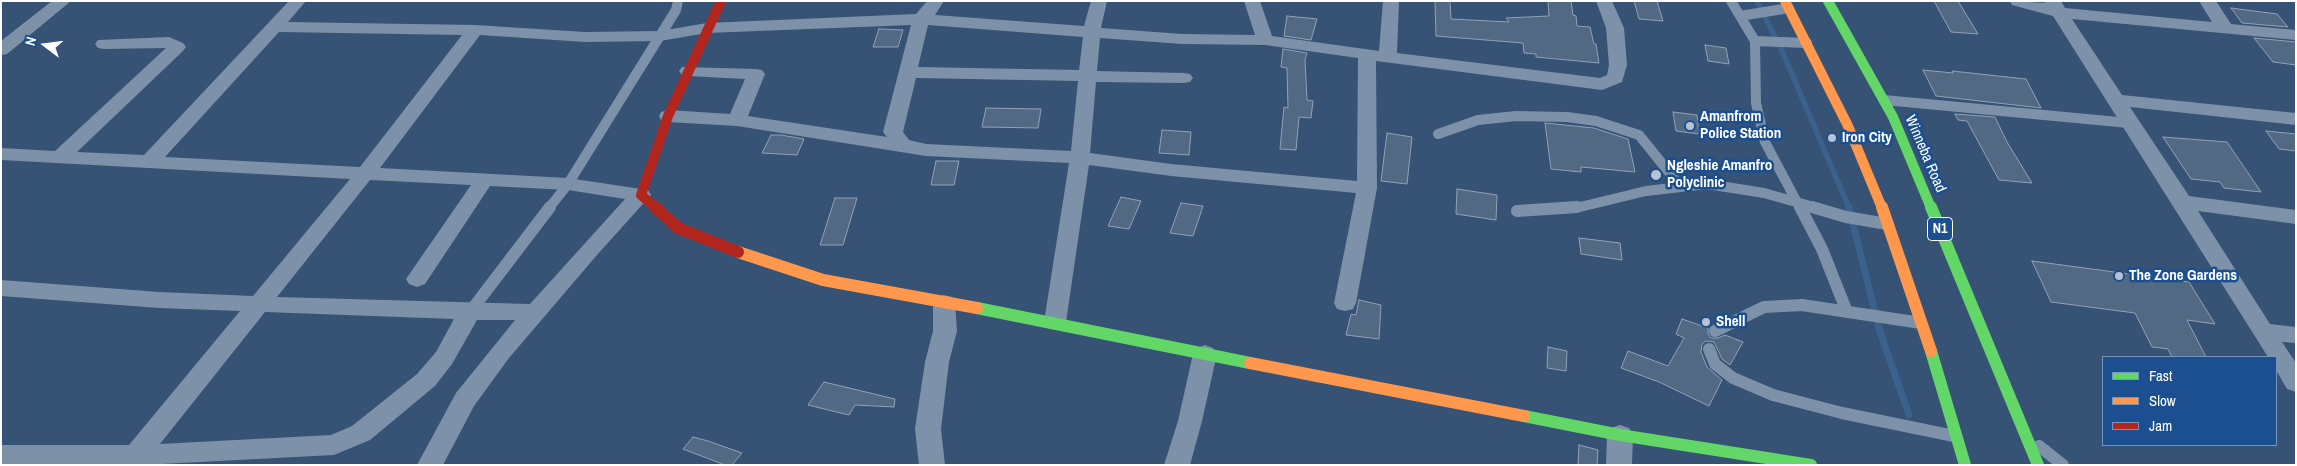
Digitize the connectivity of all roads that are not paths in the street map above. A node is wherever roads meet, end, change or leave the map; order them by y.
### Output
1 (63, 1) edge
2 (298, 1) edge
3 (678, 1) edge
4 (721, 1) edge
5 (936, 1) edge
6 (1099, 1) edge
7 (1252, 1) edge
8 (1391, 1) edge
9 (1604, 1) edge
10 (1731, 1) edge
11 (1828, 1) edge
12 (2018, 1) edge
13 (2207, 1) edge
14 (1787, 5) edge
15 (2054, 6) edge
16 (1740, 16) junction
17 (920, 19) junction
18 (276, 27) junction
19 (708, 28) junction
20 (2225, 28) junction
21 (475, 30) junction
22 (1092, 31) junction
23 (2296, 35) edge
24 (660, 36) junction
25 (1265, 40) junction
26 (1755, 41) junction
27 (104, 44) dead end
28 (1807, 44) junction
29 (1, 50) edge
30 (1367, 54) junction
31 (1388, 56) junction
32 (688, 71) junction
33 (909, 72) junction
34 (1088, 77) junction
35 (1184, 78) dead end
36 (1884, 100) junction
37 (2114, 100) junction
38 (668, 116) junction
39 (2296, 119) edge
40 (737, 120) junction
41 (2129, 123) junction
42 (1438, 134) dead end
43 (902, 145) junction
44 (1, 154) edge
45 (60, 157) junction
46 (1080, 158) junction
47 (149, 162) junction
48 (366, 172) junction
49 (485, 179) junction
50 (568, 184) junction
51 (1681, 187) junction
52 (1367, 188) junction
53 (641, 195) junction
54 (2182, 202) junction
55 (1798, 204) junction
56 (1517, 211) dead end
57 (2296, 217) edge
58 (1889, 224) junction
59 (416, 280) dead end
60 (1, 288) edge
61 (944, 302) junction
62 (1345, 303) dead end
63 (261, 304) junction
64 (470, 312) junction
65 (534, 312) junction
66 (1847, 312) junction
67 (1055, 322) junction
68 (1923, 323) junction
69 (1715, 331) dead end
70 (2263, 331) junction
71 (2296, 335) edge
72 (1709, 349) dead end
73 (1205, 354) junction
74 (2296, 383) edge
75 (1620, 435) junction
76 (1957, 437) junction
77 (2028, 437) junction
78 (1, 455) edge
79 (136, 455) junction
80 (430, 465) edge
81 (932, 465) edge
82 (1177, 465) edge
83 (1619, 465) edge
84 (1811, 465) edge
85 (1965, 465) edge
86 (2038, 465) edge
87 (2063, 465) edge

1 - 29 street
2 - 18 street
3 - 24 lane
4 - 19 main road
5 - 17 street
6 - 22 street
7 - 25 street
8 - 31 street
9 - 31 street
10 - 16 lane
11 - 36 main road, Winneba Road / N1
12 - 15 street
13 - 20 street
14 - 16 lane
14 - 28 main road
15 - 20 street
15 - 37 street
16 - 26 lane
17 - 19 street
17 - 22 street
17 - 33 street
18 - 21 street
18 - 47 street
19 - 24 street
19 - 32 main road
20 - 23 street
21 - 24 street
21 - 48 street
22 - 25 street
22 - 34 street
24 - 50 lane
25 - 30 street
26 - 28 lane
26 - 55 lane
27 - 45 street
28 - 58 main road
30 - 31 street
30 - 52 street
32 - 38 main road
32 - 40 street
33 - 34 street
33 - 43 street
34 - 35 street
34 - 46 street
36 - 41 lane
36 - 77 main road, Winneba Road / N1
37 - 39 street
37 - 41 street
38 - 40 street
38 - 53 main road
40 - 43 street
41 - 54 street
42 - 51 lane
43 - 46 street
44 - 45 street
45 - 47 street
46 - 52 street
46 - 67 street
47 - 48 street
48 - 49 street
48 - 63 street
49 - 50 street
49 - 59 street
50 - 53 street
50 - 64 lane
51 - 55 lane
51 - 56 lane
52 - 62 street
53 - 61 main road
53 - 65 street
54 - 57 street
54 - 70 street
55 - 58 lane
55 - 66 lane
58 - 68 main road
60 - 63 street
61 - 67 main road
61 - 81 street
63 - 64 street
63 - 79 street
64 - 65 street
64 - 79 street
65 - 80 street
66 - 68 lane
66 - 69 lane
67 - 73 main road
68 - 76 main road
70 - 71 street
70 - 74 street
72 - 76 lane
73 - 75 main road
73 - 82 street
75 - 83 street
75 - 84 main road
76 - 85 main road
77 - 86 main road, Winneba Road / N1
77 - 87 lane
78 - 79 street

